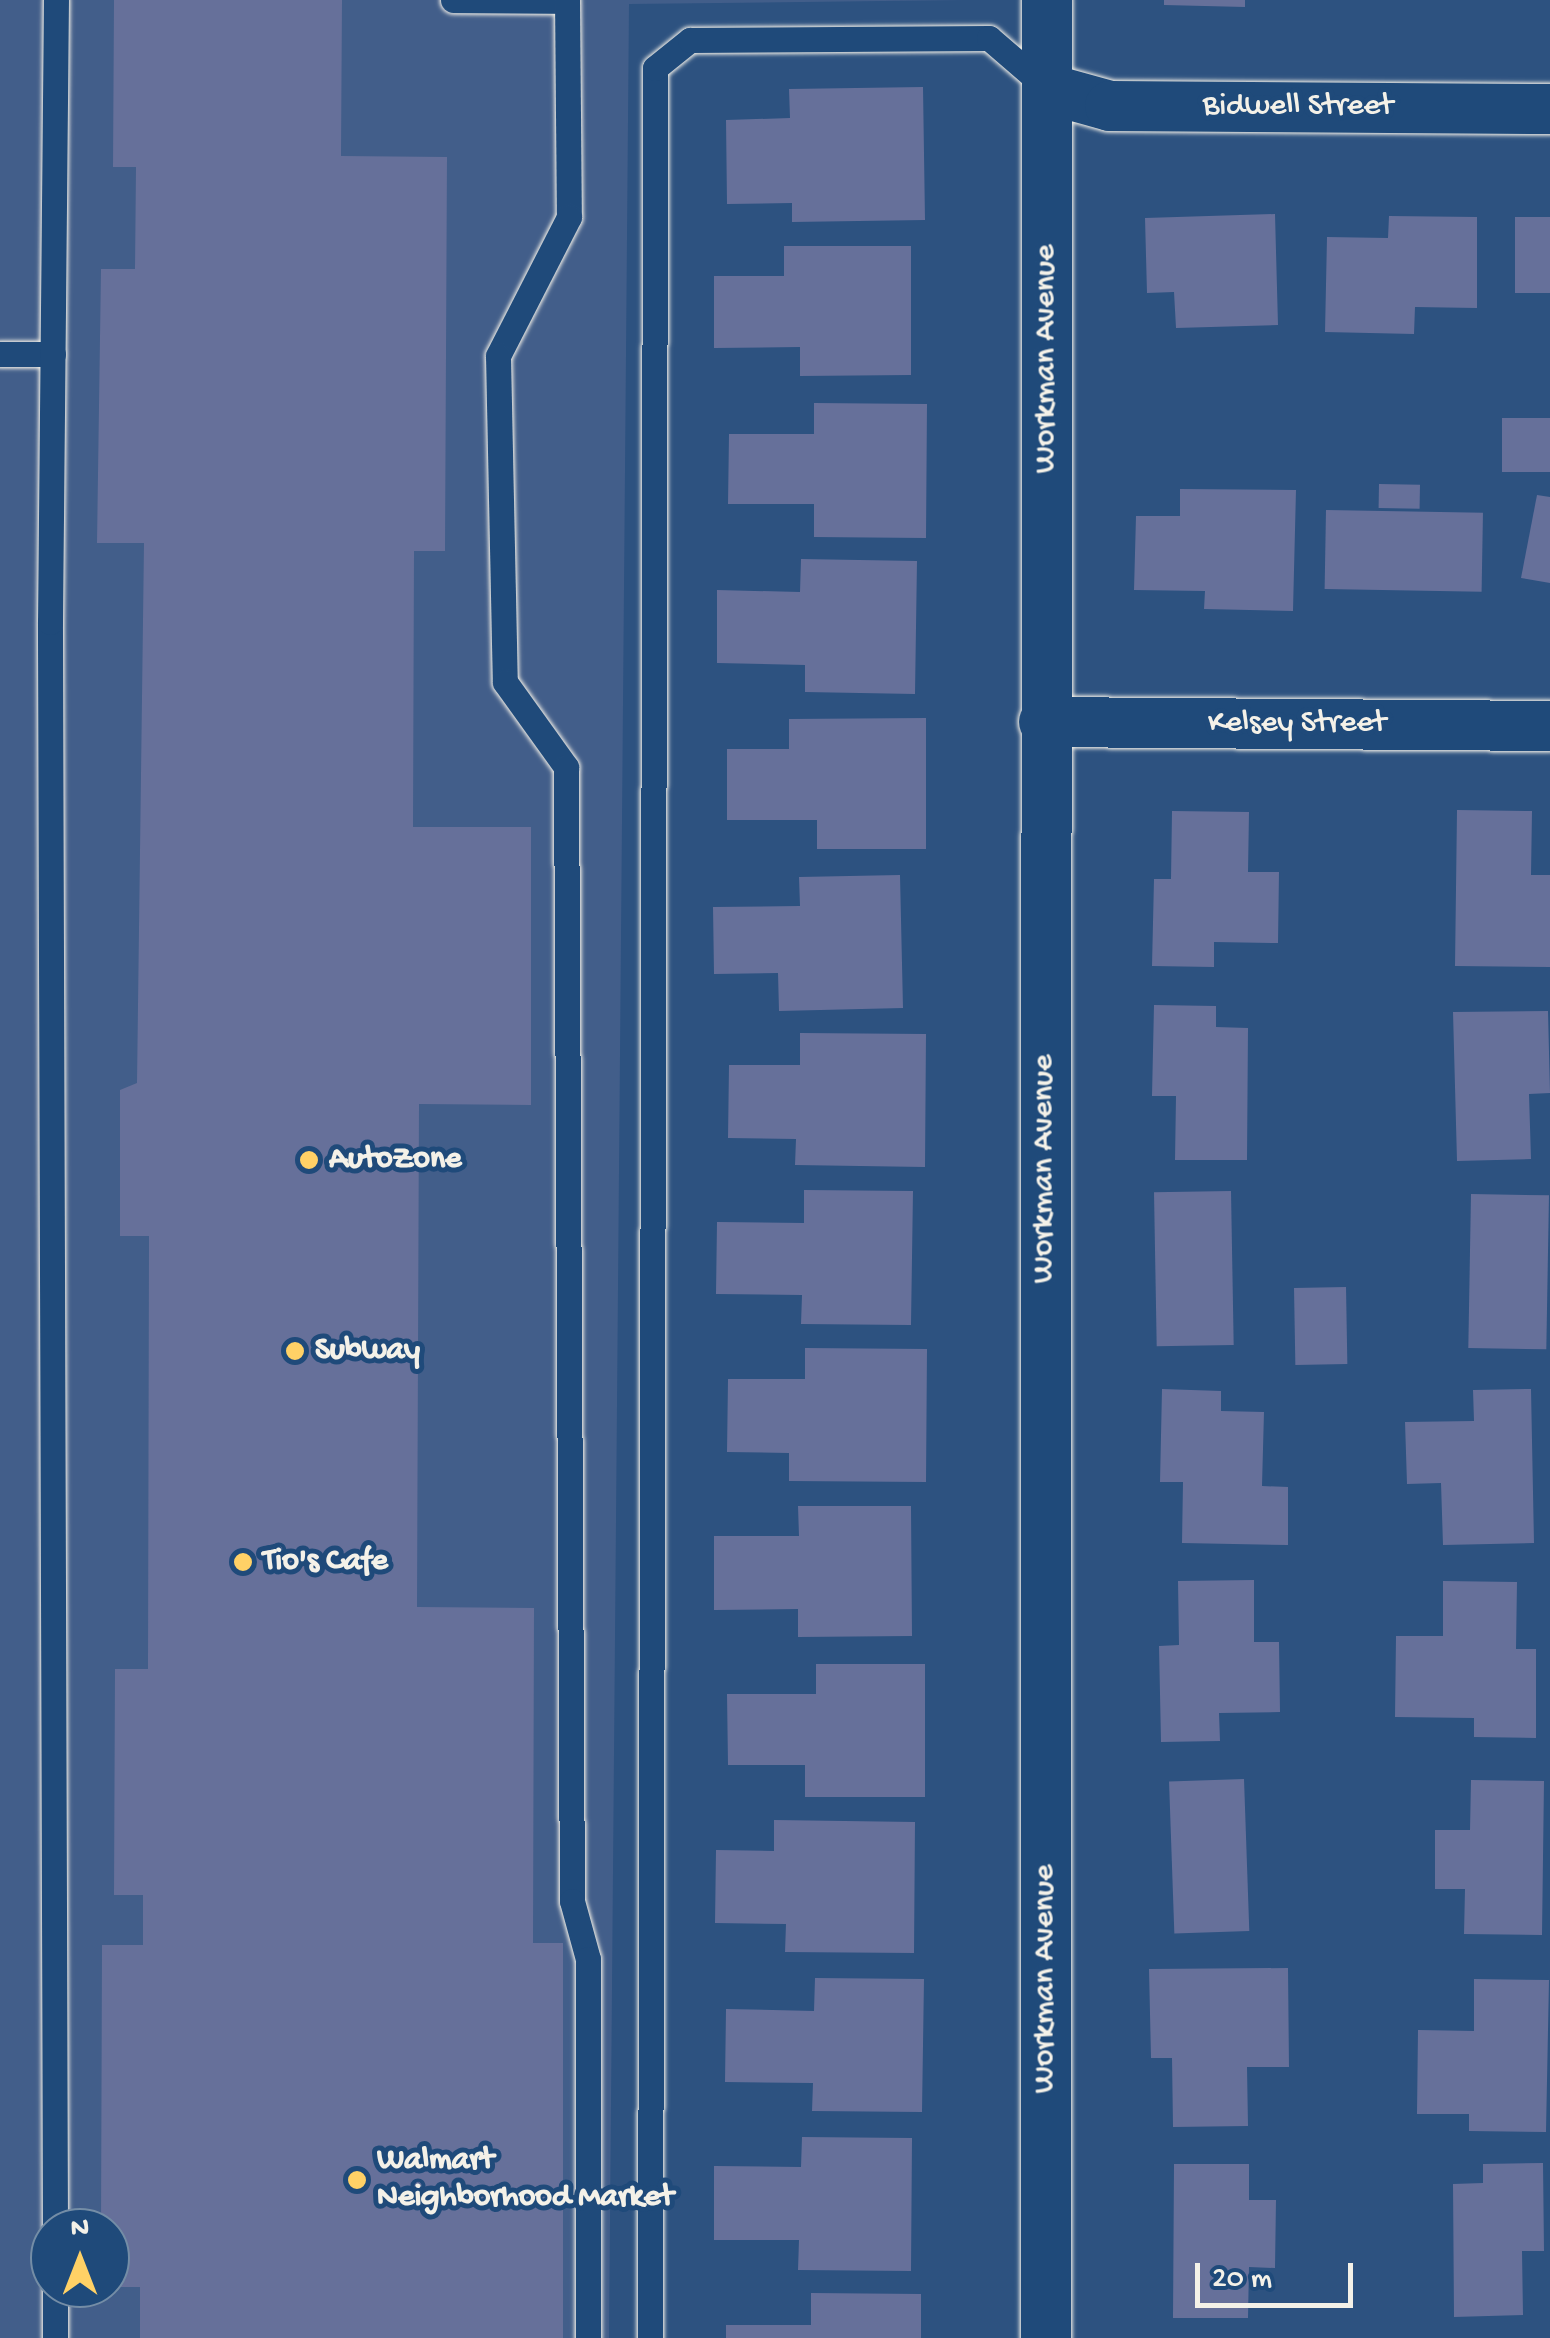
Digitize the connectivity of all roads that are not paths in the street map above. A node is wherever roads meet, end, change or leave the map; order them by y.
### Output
1 (56, 0) edge
2 (453, 0) edge
3 (568, 0) edge
4 (1047, 0) edge
5 (1049, 89) junction
6 (1550, 109) edge
7 (0, 354) edge
8 (54, 354) junction
9 (1044, 722) junction
10 (1550, 726) edge
11 (55, 2208) edge
12 (55, 2308) edge
13 (55, 2338) edge
14 (588, 2338) edge
15 (650, 2338) edge
16 (1046, 2338) edge

1 - 8 lane
2 - 3 lane
3 - 14 lane
4 - 5 street, Workman Avenue
5 - 6 street, Bidwell Street
5 - 9 street, Workman Avenue
5 - 15 lane
7 - 8 lane
8 - 11 lane
9 - 10 street, Kelsey Street
9 - 16 street, Workman Avenue
12 - 13 lane

